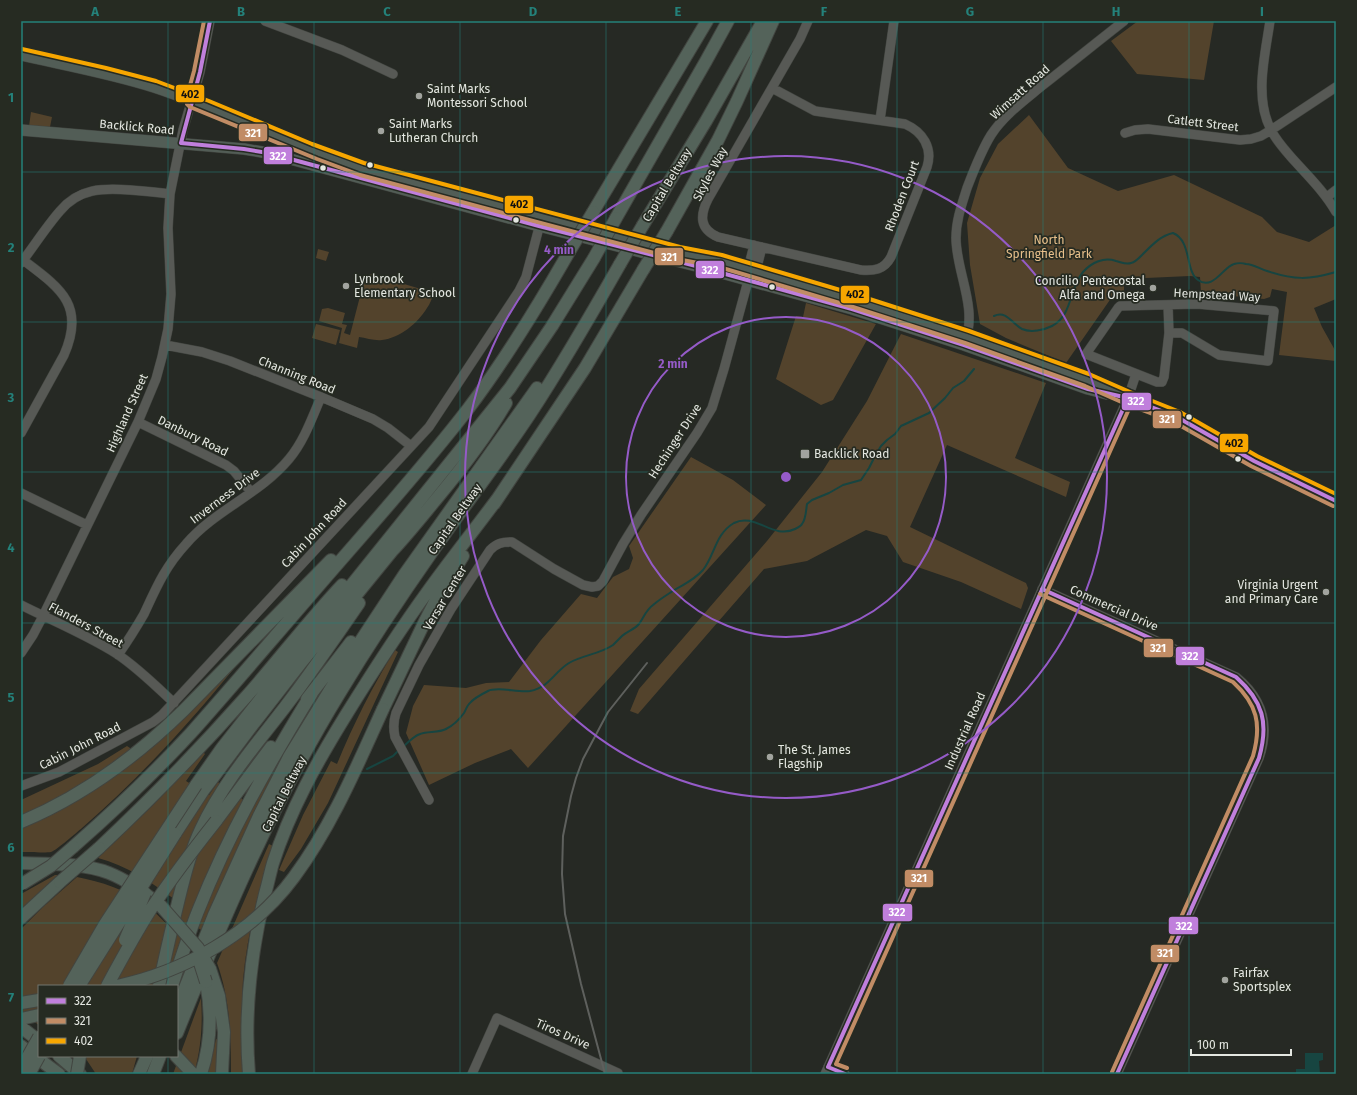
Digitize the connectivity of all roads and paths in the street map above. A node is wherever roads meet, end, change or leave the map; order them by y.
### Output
1 (210, 21) edge
2 (265, 21) edge
3 (707, 21) edge
4 (728, 21) edge
5 (763, 21) edge
6 (773, 21) edge
7 (808, 21) edge
8 (894, 21) edge
9 (1124, 21) edge
10 (1270, 21) edge
11 (21, 55) edge
12 (393, 74) dead end
13 (1336, 87) edge
14 (772, 88) junction
15 (192, 101) junction
16 (880, 120) junction
17 (21, 130) edge
18 (1271, 130) junction
19 (1125, 133) dead end
20 (180, 143) junction
21 (1336, 190) edge
22 (170, 194) junction
23 (1327, 197) junction
24 (1336, 212) edge
25 (541, 222) junction
26 (758, 246) junction
27 (22, 262) edge
28 (620, 264) junction
29 (752, 270) junction
30 (748, 281) junction
31 (854, 305) junction
32 (1168, 305) junction
33 (552, 326) junction
34 (1169, 333) junction
35 (966, 341) junction
36 (165, 345) junction
37 (1136, 374) junction
38 (321, 397) junction
39 (1128, 398) junction
40 (138, 422) junction
41 (21, 433) edge
42 (411, 446) junction
43 (409, 480) junction
44 (251, 492) junction
45 (21, 493) edge
46 (1319, 493) junction
47 (1336, 493) edge
48 (498, 498) junction
49 (1336, 501) edge
50 (87, 525) junction
51 (398, 526) junction
52 (405, 537) junction
53 (616, 560) joint
54 (404, 575) junction
55 (1042, 589) junction
56 (21, 605) edge
57 (43, 616) junction
58 (21, 653) edge
59 (118, 655) junction
60 (312, 693) junction
61 (174, 702) junction
62 (21, 786) edge
63 (200, 788) junction
64 (429, 800) dead end
65 (21, 822) edge
66 (175, 834) junction
67 (21, 863) edge
68 (21, 882) edge
69 (21, 918) edge
70 (180, 926) junction
71 (70, 985) edge
72 (80, 985) edge
73 (107, 985) edge
74 (108, 985) edge
75 (119, 985) edge
76 (159, 985) edge
77 (172, 985) edge
78 (38, 1000) edge
79 (21, 1003) edge
80 (178, 1005) edge
81 (38, 1015) edge
82 (21, 1019) edge
83 (21, 1028) edge
84 (178, 1031) edge
85 (38, 1039) edge
86 (38, 1040) edge
87 (21, 1046) edge
88 (38, 1057) edge
89 (60, 1057) edge
90 (80, 1057) edge
91 (143, 1057) edge
92 (147, 1057) edge
93 (160, 1057) edge
94 (168, 1057) edge
95 (177, 1057) edge
96 (596, 1063) junction
97 (21, 1069) edge
98 (826, 1070) edge
99 (618, 1073) edge
100 (29, 1074) edge
101 (59, 1074) edge
102 (77, 1074) edge
103 (80, 1074) edge
104 (139, 1074) edge
105 (153, 1074) edge
106 (162, 1074) edge
107 (193, 1074) edge
108 (201, 1074) edge
109 (222, 1074) edge
110 (249, 1074) edge
111 (472, 1074) edge
112 (600, 1074) edge
113 (845, 1074) edge
114 (1117, 1074) edge

1 - 15 street, Highland Street
2 - 12 street
3 - 43 highway, bridge
4 - 33 highway, bridge
5 - 28 highway, Capital Beltway, bridge
6 - 48 highway, bridge
7 - 14 street, Skyles Way
8 - 16 street
9 - 35 street, Wimsatt Road
10 - 18 street
11 - 15 main road, Backlick Road
13 - 18 street, Catlett Street
14 - 16 street, Rhoden Court
14 - 26 street, Skyles Way
15 - 20 street, Highland Street
15 - 25 main road, Backlick Road
16 - 26 street, Rhoden Court
17 - 20 main road, Backlick Road
18 - 19 street, Catlett Street
18 - 23 street
20 - 22 street, Highland Street
20 - 25 main road, Backlick Road
21 - 23 street
22 - 27 street
22 - 36 street, Highland Street
23 - 24 street
25 - 29 main road, Backlick Road
25 - 30 main road, Backlick Road
25 - 42 street, Cabin John Road
26 - 29 street
27 - 41 street
28 - 54 highway
28 - 84 highway, Capital Beltway
29 - 30 street
29 - 31 main road, Backlick Road
30 - 31 main road, Backlick Road
30 - 53 street, Hechinger Drive
31 - 35 main road, Backlick Road
32 - 34 street
32 - 34 street, Hempstead Way
32 - 37 street, Hempstead Way
33 - 51 highway
33 - 52 highway
34 - 37 street
35 - 39 main road, Backlick Road
36 - 38 street, Channing Road
36 - 40 street, Highland Street
37 - 39 street, Industrial Road
38 - 42 street, Channing Road
38 - 44 street, Inverness Drive
39 - 46 main road, Backlick Road
39 - 55 street, Industrial Road
40 - 44 street, Danbury Road
40 - 50 street, Highland Street
42 - 61 street, Cabin John Road
43 - 65 highway
43 - 68 highway, bridge
44 - 59 street, Inverness Drive
45 - 50 street
46 - 47 main road
46 - 49 main road, Backlick Road
48 - 75 highway, bridge
48 - 110 highway
50 - 57 street, Highland Street
51 - 63 highway
51 - 69 highway, bridge
52 - 63 highway
52 - 76 highway
53 - 64 street, Versar Center
54 - 60 highway
54 - 80 highway
55 - 98 street, Industrial Road
55 - 114 street, Commercial Drive
56 - 57 street, Flanders Street
57 - 58 street, Highland Street
57 - 59 street, Flanders Street
59 - 61 street, Flanders Street
60 - 74 highway, bridge
60 - 77 highway
61 - 62 street, Cabin John Road
63 - 66 highway
63 - 71 highway, bridge
66 - 72 highway, bridge
66 - 73 highway, bridge
67 - 70 highway, bridge
70 - 108 highway, bridge
70 - 109 highway, bridge
78 - 79 highway
81 - 82 highway
83 - 86 highway
85 - 97 highway, bridge
87 - 101 highway
88 - 100 highway, bridge
89 - 103 highway
90 - 102 highway, bridge
91 - 104 highway
92 - 104 highway
93 - 105 highway
94 - 106 highway
95 - 107 highway
96 - 99 street, Tiros Drive
96 - 111 street, Tiros Drive
96 - 112 street
98 - 113 street

